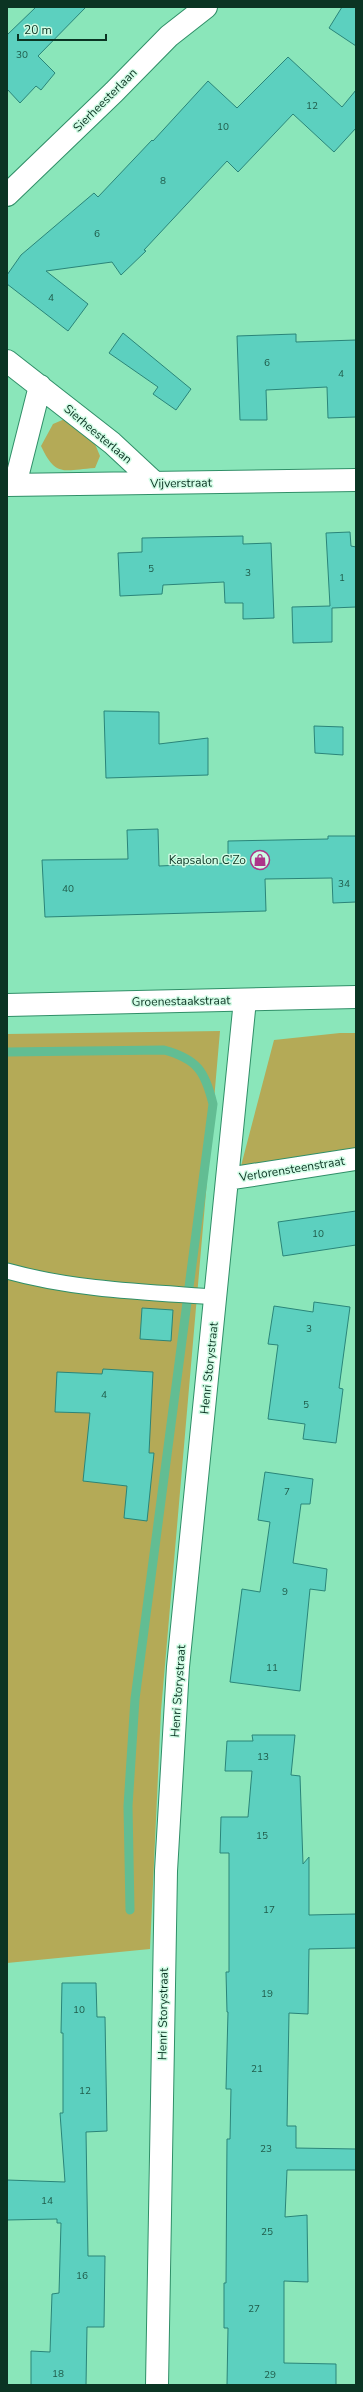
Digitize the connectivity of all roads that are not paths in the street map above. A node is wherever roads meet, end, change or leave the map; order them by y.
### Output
1 (206, 7) edge
2 (7, 196) edge
3 (7, 361) edge
4 (40, 386) junction
5 (356, 480) edge
6 (156, 483) junction
7 (11, 485) edge
8 (356, 997) edge
9 (245, 1000) junction
10 (7, 1005) edge
11 (356, 1159) edge
12 (227, 1179) junction
13 (7, 1271) edge
14 (208, 1296) junction
15 (157, 2385) edge

1 - 2 street, Sierheesterlaan
3 - 4 street, Sierheesterlaan
4 - 6 street, Sierheesterlaan
4 - 7 street
5 - 6 street, Vijverstraat
6 - 7 street, Vijverstraat
8 - 9 street, Groenestaakstraat
9 - 10 street, Groenestaakstraat
9 - 12 street, Henri Storystraat
11 - 12 street, Verlorensteenstraat
12 - 14 street, Henri Storystraat
13 - 14 lane
14 - 15 street, Henri Storystraat

